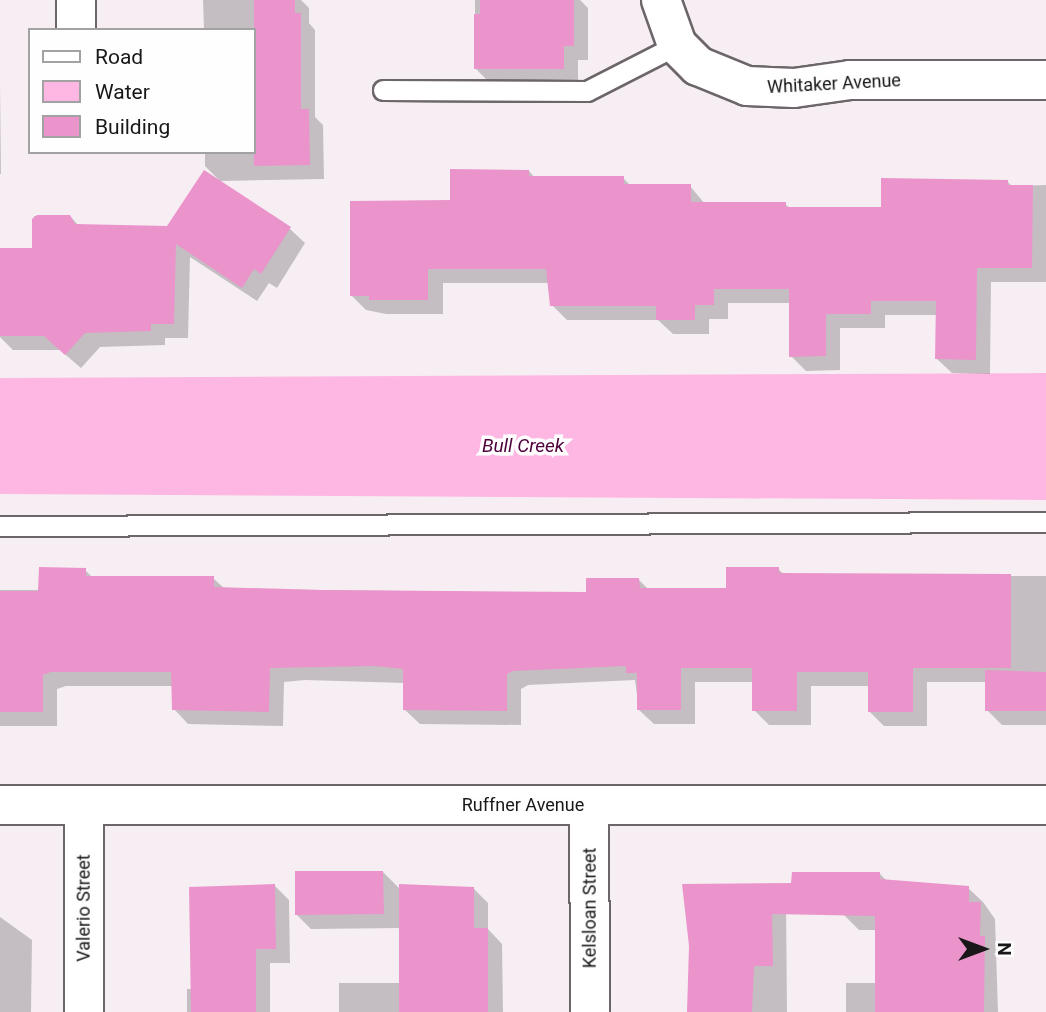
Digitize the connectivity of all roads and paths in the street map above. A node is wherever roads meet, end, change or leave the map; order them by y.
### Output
1 (76, 0) edge
2 (661, 0) edge
3 (76, 28) edge
4 (677, 46) junction
5 (1046, 80) edge
6 (383, 90) dead end
7 (1046, 522) edge
8 (0, 526) edge
9 (0, 805) edge
10 (85, 805) junction
11 (589, 805) junction
12 (1046, 805) edge
13 (85, 1012) edge
14 (590, 1012) edge

1 - 3 street
2 - 4 street
4 - 5 street, Whitaker Avenue
4 - 6 lane
7 - 8 lane
9 - 10 street, Ruffner Avenue
10 - 11 street, Ruffner Avenue
10 - 13 street, Valerio Street
11 - 12 street, Ruffner Avenue
11 - 14 street, Kelsloan Street

